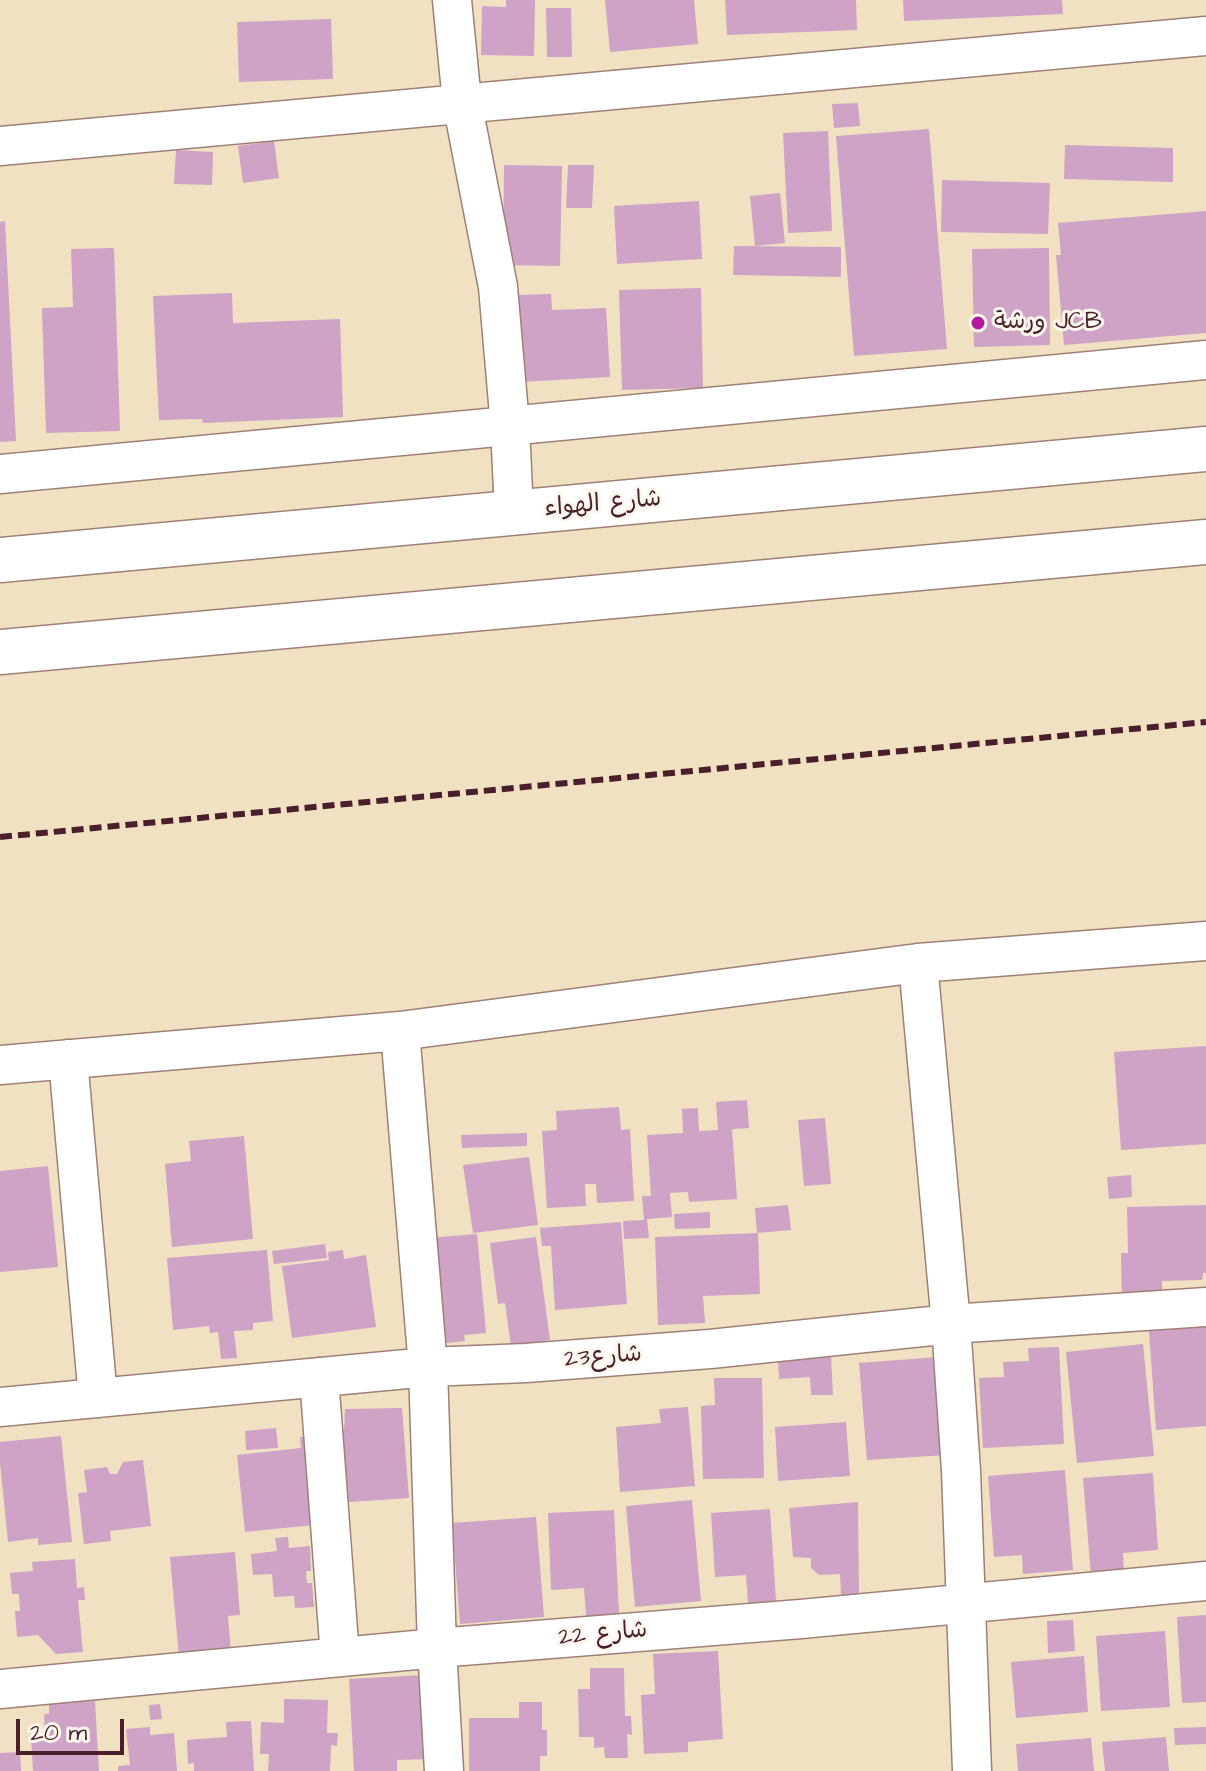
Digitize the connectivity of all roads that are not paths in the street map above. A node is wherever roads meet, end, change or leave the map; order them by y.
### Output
1 (452, 0) edge
2 (1206, 36) edge
3 (462, 102) junction
4 (0, 146) edge
5 (1206, 360) edge
6 (510, 426) junction
7 (1206, 449) edge
8 (0, 474) edge
9 (514, 513) junction
10 (1206, 542) edge
11 (0, 560) edge
12 (0, 652) edge
13 (1206, 941) edge
14 (918, 963) junction
15 (400, 1031) junction
16 (68, 1059) junction
17 (0, 1065) edge
18 (1206, 1307) edge
19 (951, 1324) junction
20 (428, 1367) junction
21 (319, 1377) junction
22 (98, 1398) junction
23 (0, 1407) edge
24 (1206, 1581) edge
25 (965, 1603) junction
26 (437, 1648) junction
27 (340, 1657) junction
28 (0, 1689) edge
29 (444, 1771) edge
30 (972, 1771) edge

1 - 3 street
2 - 3 street
3 - 4 street
3 - 6 street
5 - 6 street
6 - 8 street
6 - 9 street
7 - 9 highway, شارع الهواء
9 - 11 highway, شارع الهواء
10 - 12 highway
13 - 14 street
14 - 15 street
14 - 19 street
15 - 16 street
15 - 20 street
16 - 17 street
16 - 22 street
18 - 19 street, شارع23
19 - 20 street, شارع23
19 - 25 street
20 - 21 street, شارع23
20 - 26 street
21 - 22 street, شارع23
21 - 27 street
22 - 23 street, شارع23
24 - 25 street, شارع 22
25 - 26 street, شارع 22
25 - 30 street
26 - 27 street, شارع 22
26 - 29 street
27 - 28 street, شارع 22

